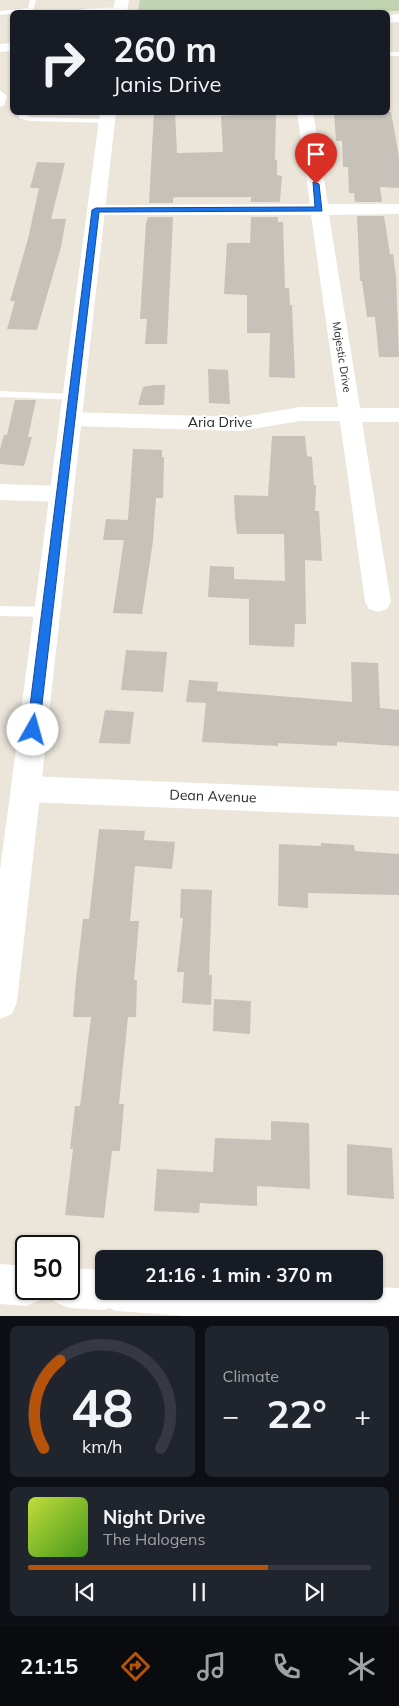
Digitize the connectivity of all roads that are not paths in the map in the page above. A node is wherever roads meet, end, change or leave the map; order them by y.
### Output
1 (120, 7) edge
2 (92, 10) edge
3 (0, 92) edge
4 (0, 105) edge
5 (22, 115) edge
6 (305, 115) edge
7 (52, 116) edge
8 (107, 117) edge
9 (399, 209) edge
10 (96, 210) junction
11 (319, 210) junction
12 (0, 394) edge
13 (72, 408) junction
14 (350, 414) junction
15 (399, 415) edge
16 (0, 492) edge
17 (62, 494) junction
18 (378, 602) dead end
19 (0, 611) edge
20 (47, 612) junction
21 (26, 789) junction
22 (399, 804) edge
23 (0, 1002) edge
24 (0, 1284) edge
25 (15, 1285) edge
26 (80, 1289) edge
27 (95, 1289) edge
28 (258, 1300) edge
29 (399, 1309) edge

1 - 2 lane
3 - 4 lane
5 - 7 lane
6 - 11 street, Majestic Drive
7 - 8 lane
8 - 10 street
9 - 11 street
10 - 11 street
10 - 13 street
11 - 14 street, Majestic Drive
12 - 13 lane
13 - 14 street, Aria Drive
13 - 17 street
14 - 15 street, Aria Drive
14 - 18 street, Majestic Drive
16 - 17 street
17 - 20 street
19 - 20 lane
20 - 21 street
21 - 22 street, Dean Avenue
21 - 23 street
24 - 25 street
26 - 27 street
28 - 29 street

